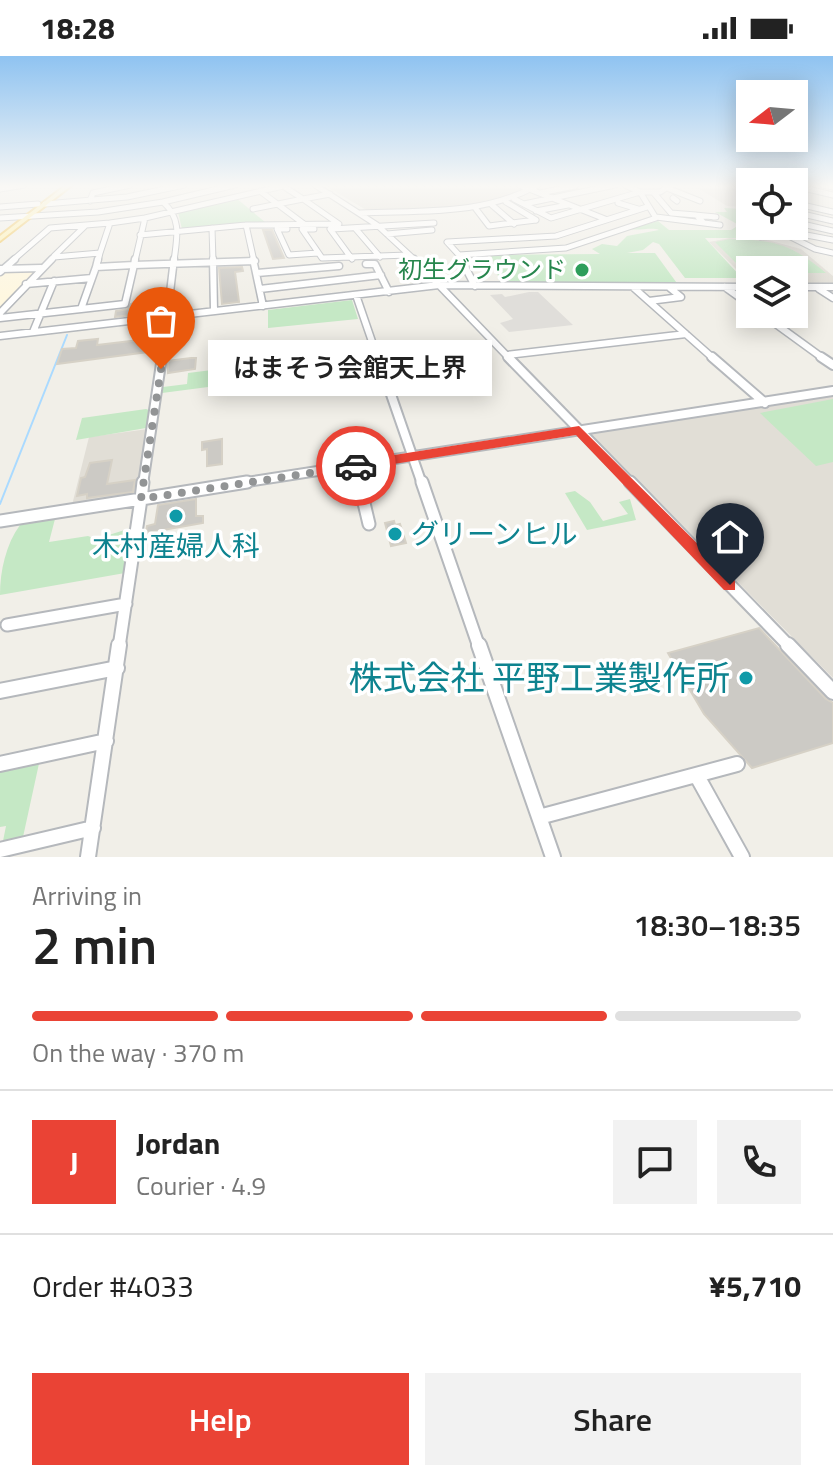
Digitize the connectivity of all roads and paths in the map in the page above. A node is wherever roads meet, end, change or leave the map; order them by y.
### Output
1 (18, 222) edge
2 (114, 222) edge
3 (144, 222) edge
4 (176, 222) edge
5 (299, 222) edge
6 (337, 222) edge
7 (373, 222) edge
8 (435, 222) edge
9 (485, 222) edge
10 (521, 222) edge
11 (598, 222) edge
12 (642, 222) edge
13 (699, 222) edge
14 (110, 223) junction
15 (704, 223) joint
16 (270, 224) joint
17 (514, 224) joint
18 (86, 225) junction
19 (246, 225) junction
20 (377, 225) junction
21 (720, 225) dead end
22 (808, 225) edge
23 (303, 226) junction
24 (433, 226) junction
25 (586, 226) junction
26 (212, 228) junction
27 (355, 228) junction
28 (330, 229) junction
29 (177, 231) junction
30 (833, 231) edge
31 (387, 234) junction
32 (140, 235) junction
33 (608, 235) junction
34 (0, 236) edge
35 (808, 237) edge
36 (521, 240) junction
37 (802, 240) edge
38 (833, 240) edge
39 (447, 242) junction
40 (527, 251) junction
41 (100, 253) junction
42 (318, 253) junction
43 (833, 253) edge
44 (408, 255) junction
45 (459, 255) junction
46 (54, 257) junction
47 (380, 257) junction
48 (352, 259) junction
49 (255, 261) junction
50 (214, 263) junction
51 (174, 264) junction
52 (134, 265) junction
53 (96, 267) junction
54 (41, 268) junction
55 (1, 270) edge
56 (257, 273) junction
57 (381, 275) junction
58 (92, 278) junction
59 (54, 281) junction
60 (26, 284) junction
61 (439, 285) junction
62 (475, 286) junction
63 (725, 287) junction
64 (736, 287) edge
65 (808, 287) edge
66 (816, 287) junction
67 (833, 287) edge
68 (634, 288) junction
69 (670, 288) junction
70 (260, 289) junction
71 (389, 292) junction
72 (356, 295) junction
73 (736, 295) edge
74 (833, 298) edge
75 (649, 301) junction
76 (263, 306) junction
77 (81, 309) junction
78 (214, 311) junction
79 (40, 313) junction
80 (0, 315) edge
81 (168, 316) junction
82 (781, 328) edge
83 (33, 332) junction
84 (686, 334) junction
85 (0, 336) edge
86 (507, 355) junction
87 (833, 365) edge
88 (833, 391) edge
89 (765, 403) junction
90 (579, 430) junction
91 (412, 457) junction
92 (355, 466) junction
93 (141, 499) junction
94 (0, 521) edge
95 (369, 524) dead end
96 (126, 604) junction
97 (7, 625) dead end
98 (117, 668) junction
99 (0, 691) edge
100 (833, 692) edge
101 (106, 741) junction
102 (0, 764) edge
103 (737, 764) dead end
104 (697, 776) junction
105 (539, 817) junction
106 (93, 828) junction
107 (0, 850) edge
108 (88, 857) edge
109 (553, 857) edge
110 (742, 857) edge

1 - 34 main road
2 - 14 street
3 - 32 street
4 - 29 street
5 - 23 street
6 - 23 street
7 - 20 street
8 - 24 street
9 - 17 street
10 - 17 street
11 - 25 street
12 - 33 street
13 - 15 street
14 - 18 street
14 - 41 street
15 - 21 street
16 - 19 street
16 - 23 street
18 - 46 street
18 - 55 street
19 - 26 street
19 - 49 street
20 - 24 street
20 - 27 street
20 - 31 street
22 - 30 street
23 - 28 street
23 - 42 street
23 - 42 street
24 - 31 street
24 - 39 street
25 - 33 street
25 - 36 street
26 - 29 street
26 - 50 street
27 - 28 street
27 - 47 street
28 - 48 street
29 - 32 street
29 - 51 street
31 - 44 street
32 - 52 street
33 - 40 street
35 - 38 street
36 - 39 street
36 - 40 street
37 - 43 street
39 - 45 street
40 - 45 street
41 - 46 street
41 - 53 street
42 - 48 street
44 - 47 street
44 - 61 street
45 - 62 street
46 - 54 street
47 - 48 street
49 - 50 street
49 - 56 street
50 - 51 street
50 - 78 street
51 - 52 street
51 - 81 street
52 - 53 street
52 - 77 street
53 - 58 street
54 - 55 street
54 - 60 street
56 - 57 street
56 - 70 street
57 - 70 street
57 - 71 street
58 - 59 street
58 - 77 street
59 - 60 street
59 - 79 street
60 - 80 street
61 - 62 street
61 - 71 street
61 - 86 street
62 - 68 street
63 - 64 street
63 - 69 street
63 - 73 street
65 - 66 street
66 - 67 street
66 - 74 street
68 - 69 street
68 - 75 street
69 - 75 street
70 - 76 street
71 - 72 street
72 - 76 street
72 - 91 street
75 - 84 street
76 - 78 street
77 - 79 street
78 - 81 street
79 - 80 street
79 - 83 street
81 - 83 street
81 - 93 street
82 - 87 street
83 - 85 street
84 - 86 street
84 - 89 street
86 - 90 street
88 - 89 street
89 - 90 street
90 - 91 street
90 - 100 street
91 - 92 street
91 - 105 street
92 - 93 street
92 - 95 street
93 - 94 street
93 - 96 street
96 - 97 street
96 - 98 street
98 - 99 street
98 - 101 street
101 - 102 street
101 - 106 street
103 - 104 street
104 - 105 street
104 - 110 street
105 - 109 street
106 - 107 street
106 - 108 street

